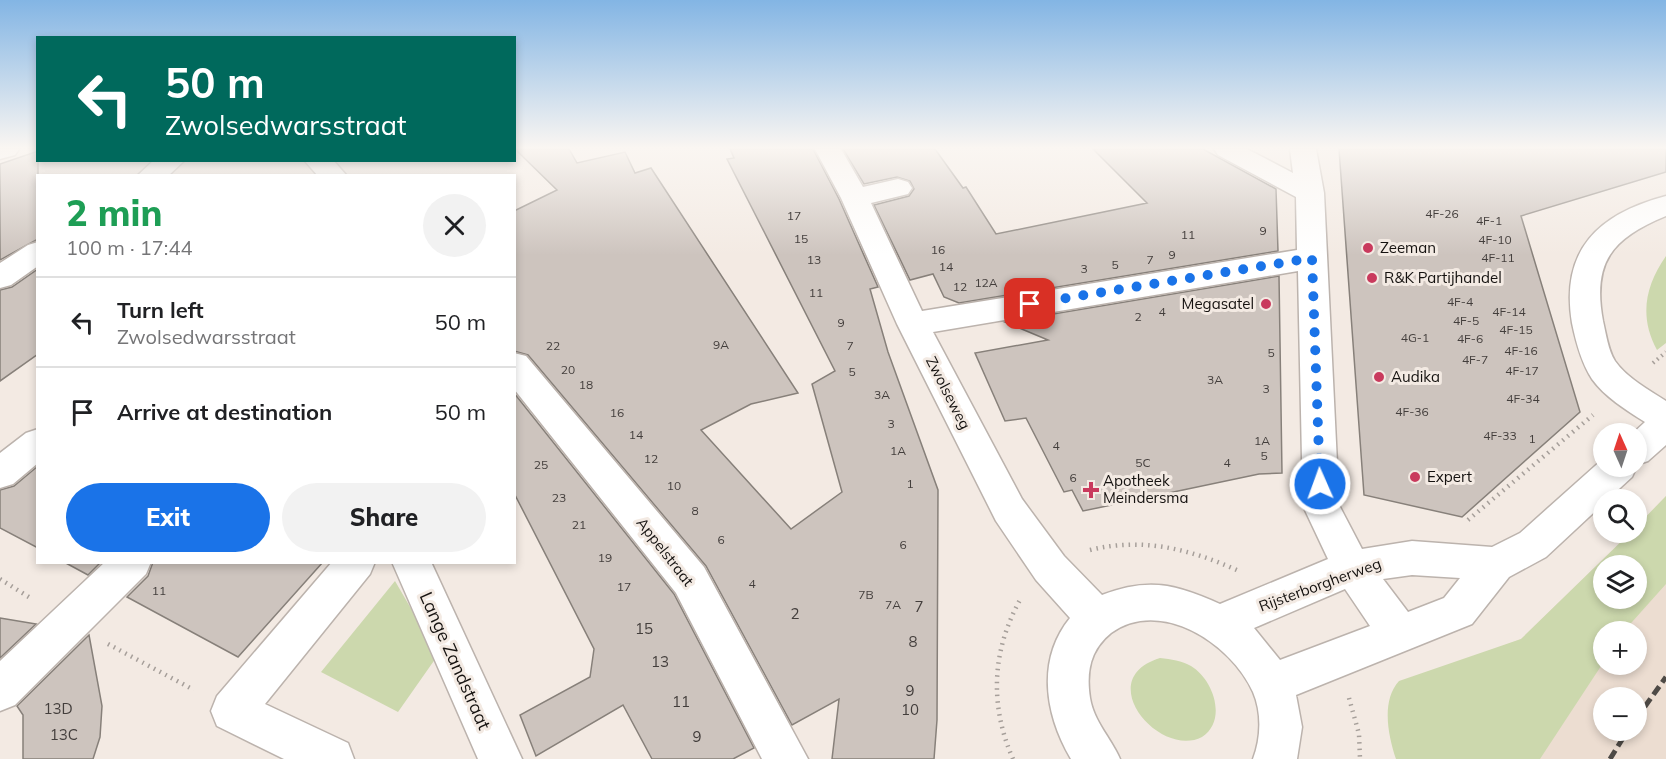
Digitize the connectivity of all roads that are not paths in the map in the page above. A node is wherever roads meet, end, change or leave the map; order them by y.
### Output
1 (848, 184) edge
2 (1294, 184) edge
3 (1309, 184) edge
4 (898, 188) dead end
5 (1310, 193) junction
6 (855, 198) junction
7 (1666, 205) edge
8 (36, 253) edge
9 (1312, 258) junction
10 (0, 278) edge
11 (913, 324) junction
12 (516, 367) edge
13 (1666, 419) edge
14 (1666, 424) edge
15 (1647, 441) edge
16 (36, 445) edge
17 (0, 473) edge
18 (1607, 477) edge
19 (130, 564) edge
20 (354, 564) edge
21 (412, 564) edge
22 (1495, 565) junction
23 (1353, 569) junction
24 (1097, 618) junction
25 (1220, 624) junction
26 (1400, 634) junction
27 (1271, 684) junction
28 (0, 690) edge
29 (332, 759) edge
30 (500, 759) edge
31 (786, 759) edge
32 (1098, 759) edge
33 (1275, 759) edge

1 - 6 street, Zwolseweg
2 - 5 street
3 - 5 street
4 - 6 street
5 - 9 street
6 - 11 street, Zwolseweg
7 - 13 street
8 - 10 street
9 - 11 street
9 - 23 street
11 - 24 street, Zwolseweg
12 - 31 street, Appelstraat
14 - 15 street
16 - 17 street
18 - 22 street
19 - 28 street
20 - 29 street
21 - 30 street, Lange Zandstraat
22 - 23 street, Rijsterborgherweg
22 - 26 street
23 - 25 street, Rijsterborgherweg
23 - 26 street
24 - 25 street
24 - 32 street
25 - 27 street
26 - 27 street
27 - 33 street

